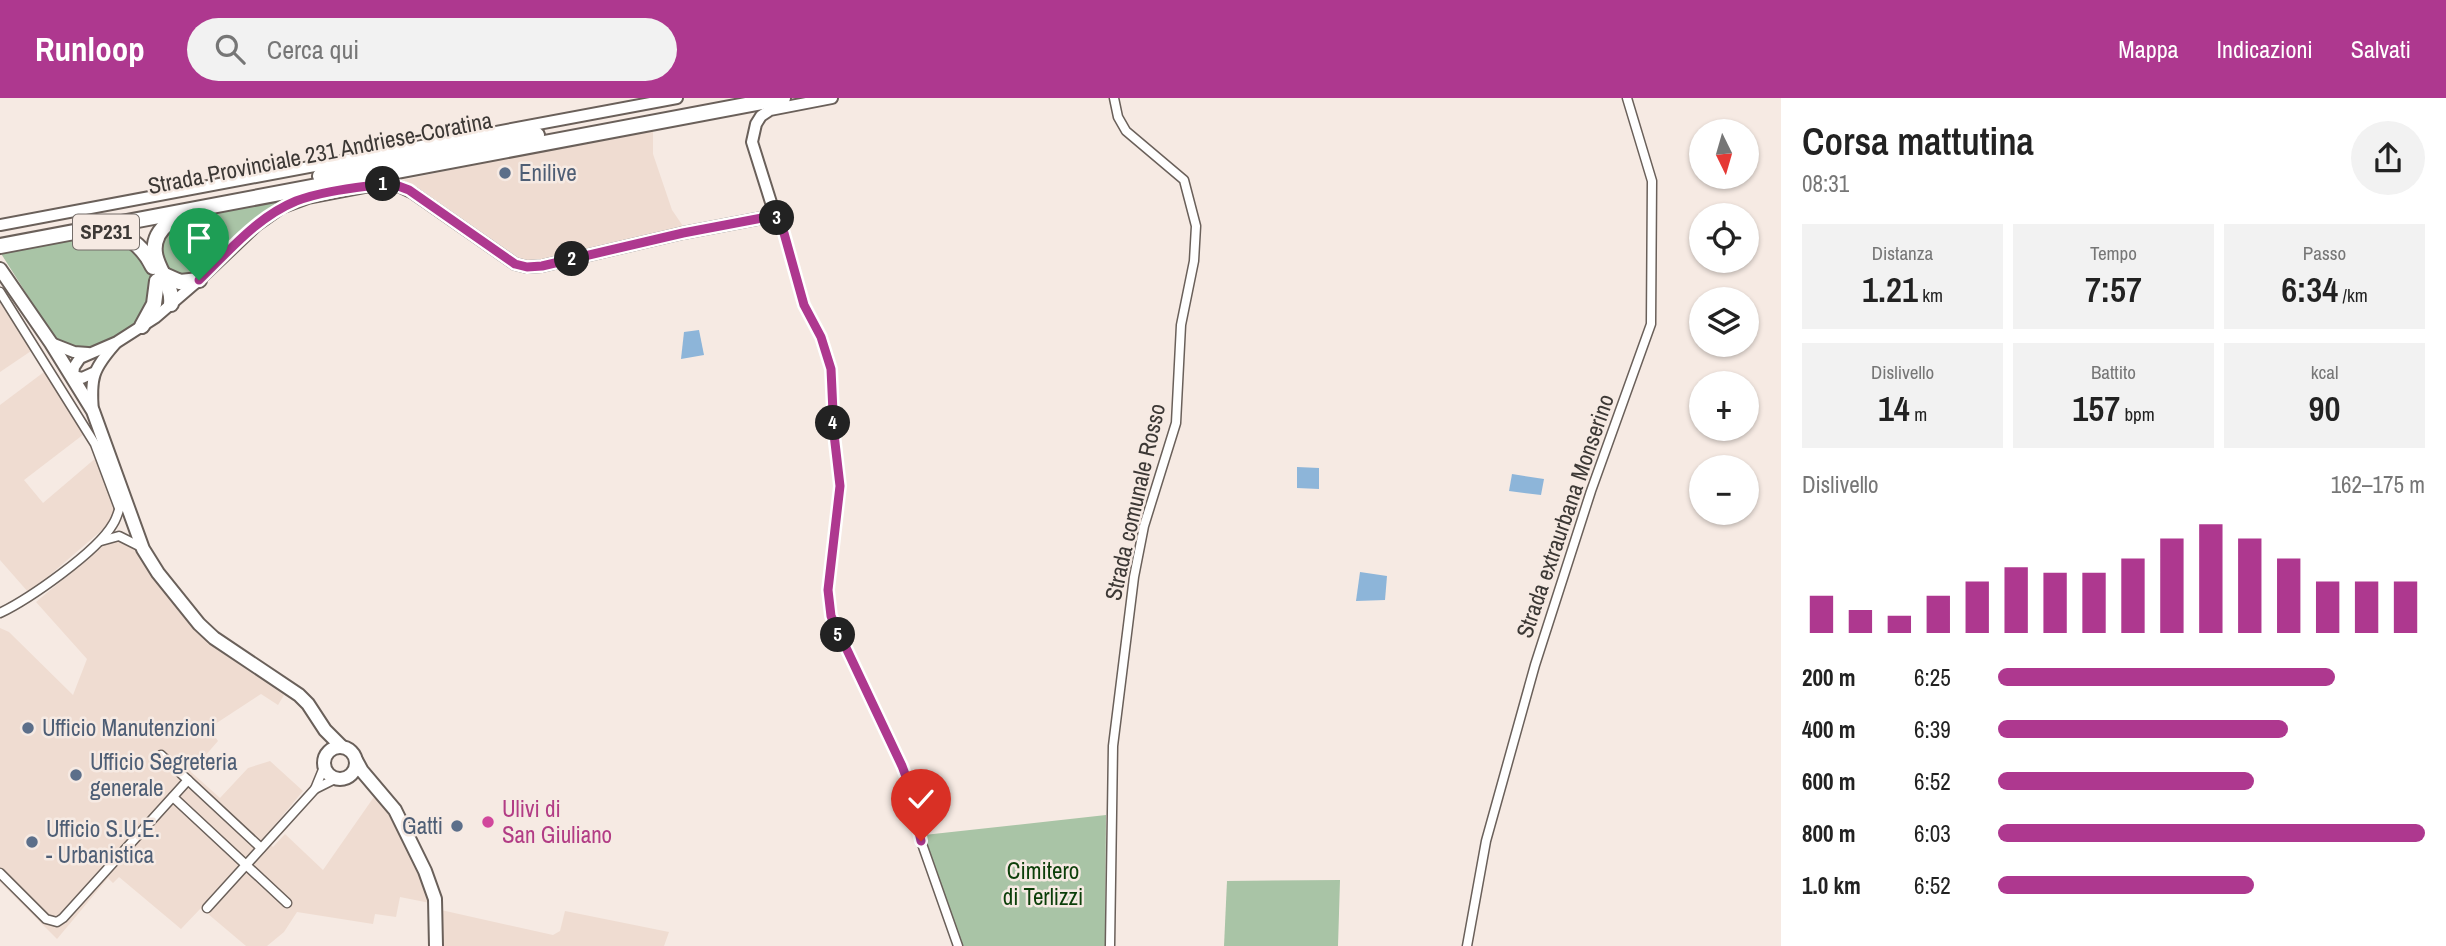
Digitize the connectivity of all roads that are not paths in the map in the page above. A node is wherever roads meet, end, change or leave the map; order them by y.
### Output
1 (677, 98) edge
2 (732, 98) edge
3 (783, 98) edge
4 (832, 98) edge
5 (1114, 98) edge
6 (1627, 98) edge
7 (262, 196) junction
8 (774, 212) junction
9 (0, 225) edge
10 (0, 236) edge
11 (30, 240) junction
12 (0, 246) edge
13 (0, 269) edge
14 (160, 277) junction
15 (199, 280) junction
16 (6, 289) edge
17 (171, 304) junction
18 (142, 326) junction
19 (117, 342) junction
20 (51, 343) junction
21 (91, 352) junction
22 (93, 373) junction
23 (73, 376) junction
24 (93, 411) junction
25 (123, 494) junction
26 (119, 508) junction
27 (133, 521) junction
28 (113, 531) junction
29 (144, 549) junction
30 (0, 613) edge
31 (325, 730) junction
32 (342, 747) junction
33 (327, 752) junction
34 (161, 755) dead end
35 (356, 761) junction
36 (324, 767) junction
37 (342, 778) junction
38 (188, 780) junction
39 (370, 781) junction
40 (315, 789) junction
41 (173, 797) junction
42 (261, 848) junction
43 (246, 865) junction
44 (0, 873) edge
45 (287, 903) dead end
46 (207, 908) dead end
47 (436, 946) edge
48 (958, 946) edge
49 (1110, 946) edge
50 (1467, 946) edge

1 - 9 street
2 - 10 highway, Strada Provinciale 231 Andriese-Coratina / SP231
3 - 7 highway, Strada Provinciale 231 Andriese-Coratina / SP231
4 - 8 street
5 - 49 street, Strada comunale Rosso
6 - 50 street, Strada extraurbana Monserino
7 - 11 highway, Strada Provinciale 231 Andriese-Coratina / SP231
7 - 14 highway, SP231
8 - 15 street
8 - 48 street
11 - 12 highway, Strada Provinciale 231 Andriese-Coratina / SP231
11 - 14 highway, SP231
13 - 16 main road
14 - 15 highway, SP231
14 - 17 highway, SP231
14 - 18 highway, SP231
15 - 17 street
16 - 20 main road
16 - 26 street
17 - 18 street
18 - 19 street
19 - 21 street
19 - 22 street
20 - 21 street
20 - 23 main road
21 - 23 street
22 - 23 street
22 - 24 street
23 - 24 main road
24 - 25 main road
25 - 26 street
25 - 27 main road
26 - 28 street
27 - 28 street
27 - 29 main road
28 - 29 street
28 - 30 street
29 - 31 main road
31 - 32 main road
31 - 33 main road
32 - 33 main road
32 - 35 main road
33 - 36 main road
34 - 38 street
35 - 37 main road
35 - 39 main road
36 - 37 main road
36 - 40 street
37 - 39 main road
37 - 40 street
38 - 41 street
38 - 42 street
39 - 47 main road
40 - 42 street
41 - 43 street
41 - 44 street
42 - 43 street
43 - 45 street
43 - 46 street

